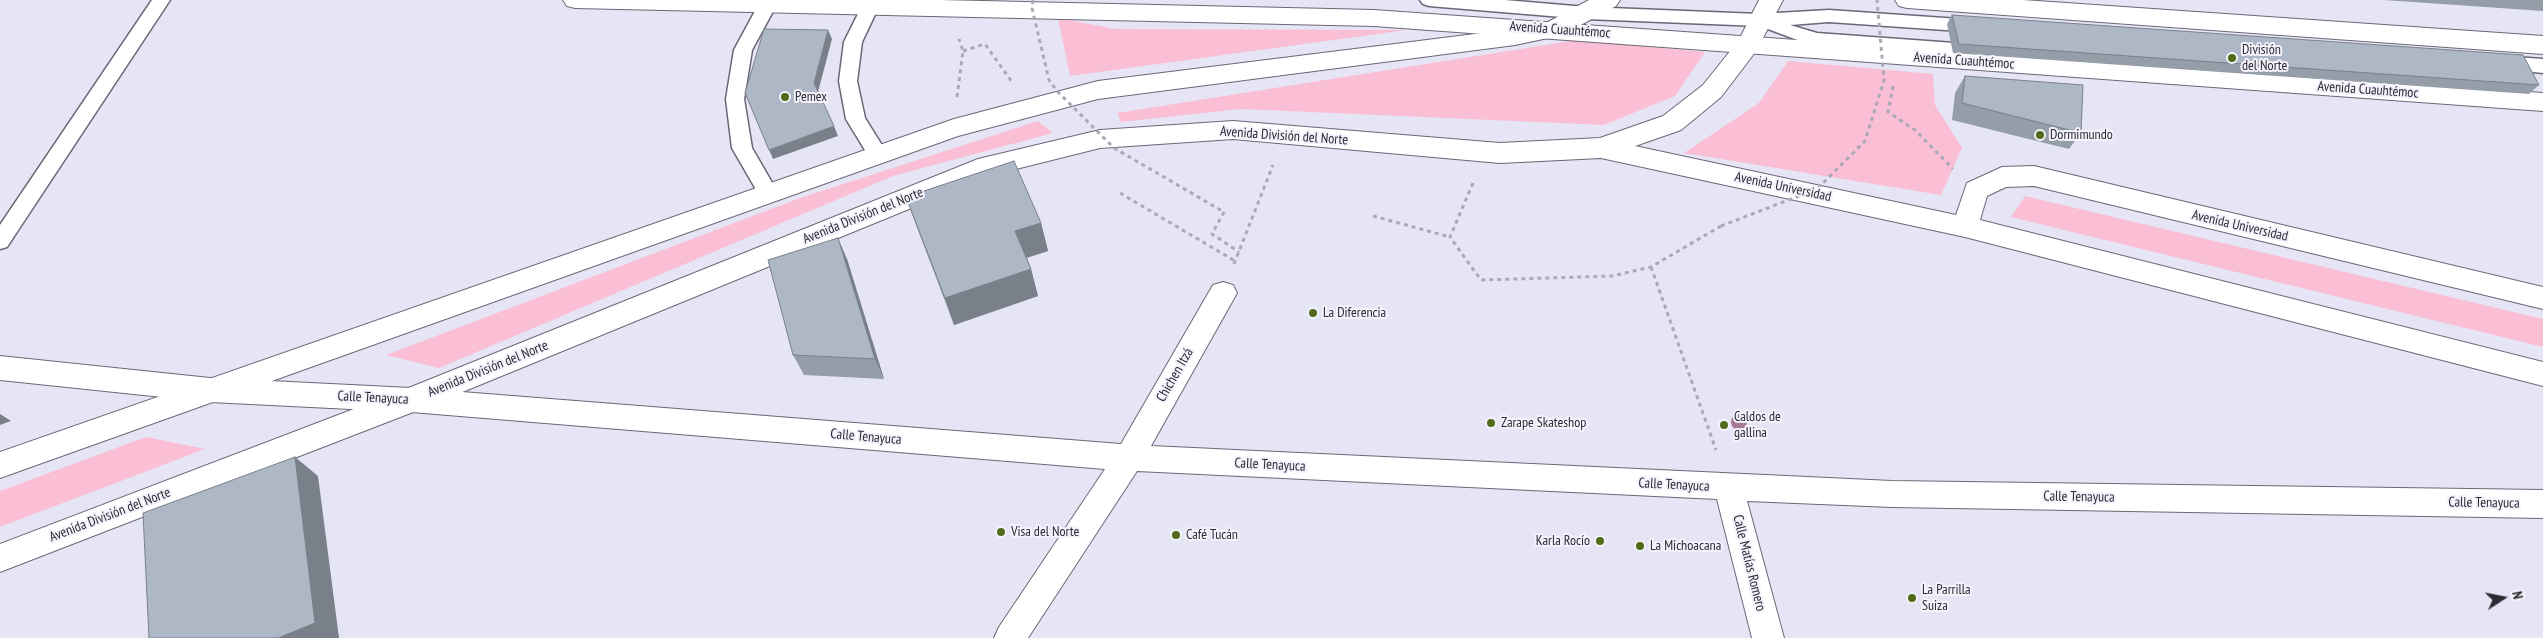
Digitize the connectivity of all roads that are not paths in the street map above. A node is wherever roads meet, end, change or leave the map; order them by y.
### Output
1 (162, 0) edge
2 (575, 0) edge
3 (1430, 0) edge
4 (1608, 0) edge
5 (1907, 0) edge
6 (768, 4) junction
7 (870, 6) junction
8 (1765, 10) edge
9 (1586, 13) junction
10 (1988, 27) edge
11 (1554, 29) junction
12 (1748, 45) junction
13 (2543, 45) edge
14 (2484, 62) edge
15 (2543, 66) edge
16 (2543, 94) edge
17 (2543, 102) edge
18 (1601, 148) junction
19 (878, 154) junction
20 (768, 193) junction
21 (1965, 227) junction
22 (0, 241) edge
23 (1223, 293) road end
24 (2543, 298) edge
25 (0, 368) edge
26 (2543, 374) edge
27 (210, 390) junction
28 (411, 400) junction
29 (1129, 458) junction
30 (0, 466) edge
31 (1730, 488) junction
32 (2543, 504) edge
33 (0, 558) edge
34 (1010, 638) edge
35 (1768, 638) edge

1 - 22 lane
2 - 6 main road, Avenida Cuauhtémoc
3 - 9 lane
4 - 9 main road
5 - 13 main road
6 - 7 main road, Avenida Cuauhtémoc
6 - 20 lane
7 - 11 main road, Avenida Cuauhtémoc
7 - 19 lane
8 - 9 lane
8 - 10 lane
8 - 12 main road, Avenida División del Norte
8 - 16 lane
9 - 11 main road
11 - 12 main road, Avenida Cuauhtémoc
11 - 19 main road
12 - 17 main road, Avenida Cuauhtémoc
12 - 18 main road, Avenida División del Norte
14 - 15 lane
18 - 21 main road, Avenida Universidad
18 - 28 main road, Avenida División del Norte
19 - 20 main road
20 - 27 main road
21 - 24 main road, Avenida Universidad
21 - 26 main road, Avenida Universidad
23 - 29 main road, Chichen Itzá
25 - 27 main road, Calle Tenayuca
27 - 28 main road, Calle Tenayuca
27 - 30 main road
28 - 29 main road, Calle Tenayuca
28 - 33 main road, Avenida División del Norte
29 - 31 main road, Calle Tenayuca
29 - 34 main road, Chichen Itzá
31 - 32 main road, Calle Tenayuca
31 - 35 main road, Calle Matías Romero

